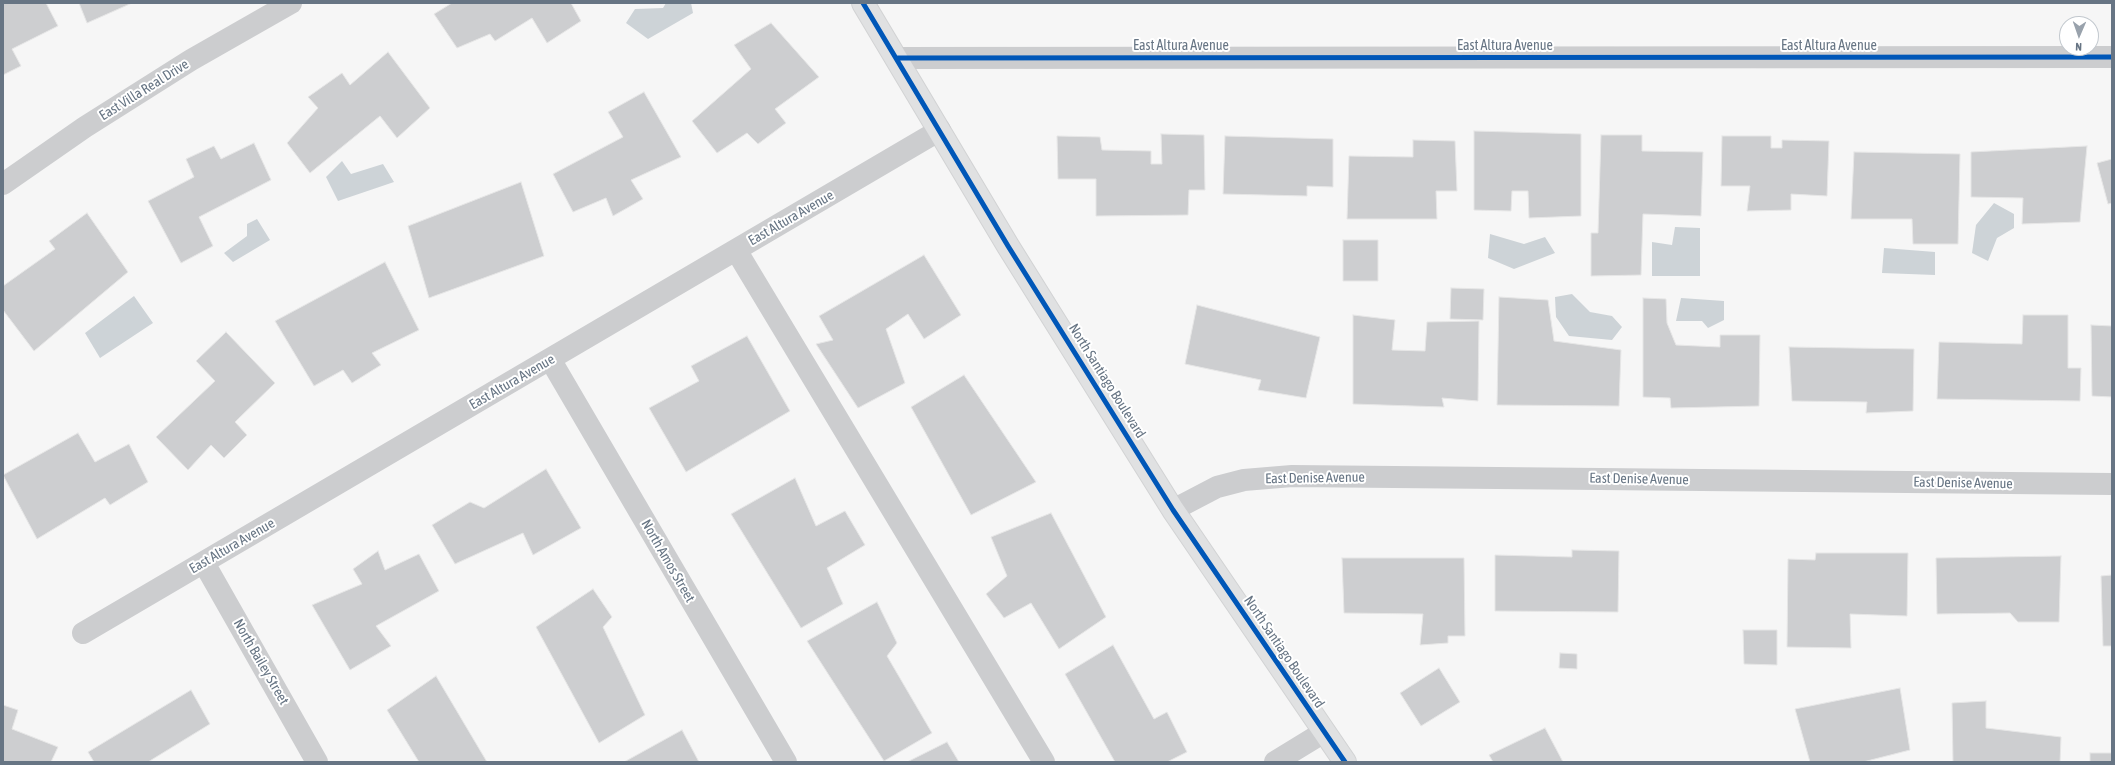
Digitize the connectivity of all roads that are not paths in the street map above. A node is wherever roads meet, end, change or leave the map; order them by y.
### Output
1 (291, 3) edge
2 (864, 3) edge
3 (2112, 57) edge
4 (898, 58) junction
5 (940, 130) junction
6 (3, 184) edge
7 (736, 250) junction
8 (550, 359) junction
9 (2112, 484) edge
10 (1173, 510) junction
11 (204, 562) junction
12 (84, 633) dead end
13 (1324, 732) junction
14 (317, 762) edge
15 (786, 762) edge
16 (1044, 762) edge
17 (1275, 762) edge
18 (1345, 762) edge

1 - 6 street, East Villa Real Drive
2 - 4 main road, North Santiago Boulevard
3 - 4 street, East Altura Avenue
4 - 5 main road, North Santiago Boulevard
5 - 7 street, East Altura Avenue
5 - 10 main road, North Santiago Boulevard
7 - 8 street, East Altura Avenue
7 - 16 street
8 - 11 street, East Altura Avenue
8 - 15 street, North Amos Street
9 - 10 street, East Denise Avenue
10 - 13 main road, North Santiago Boulevard
11 - 12 street, East Altura Avenue
11 - 14 street, North Bailey Street
13 - 17 street
13 - 18 main road, North Santiago Boulevard

